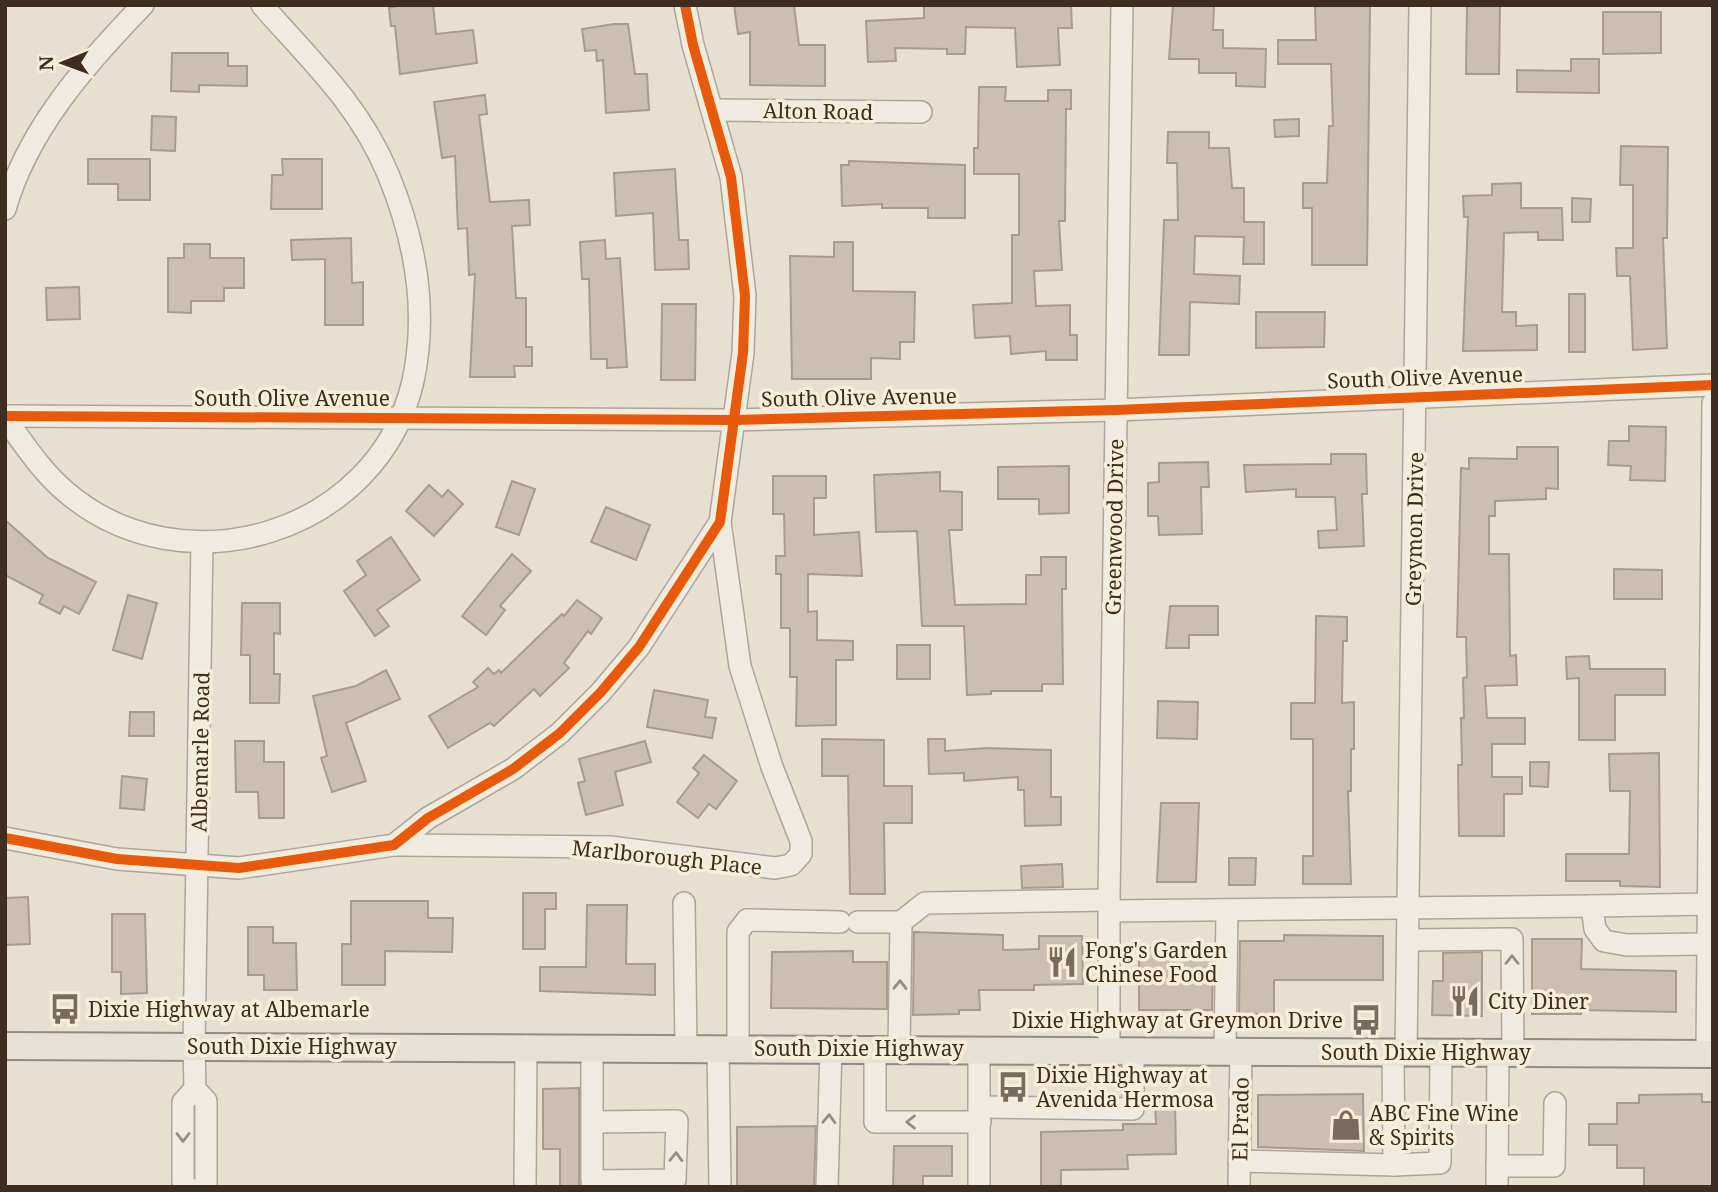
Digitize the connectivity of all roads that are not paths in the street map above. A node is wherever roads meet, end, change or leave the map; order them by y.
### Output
1 (143, 5) edge
2 (262, 5) edge
3 (685, 5) edge
4 (1122, 5) edge
5 (1420, 5) edge
6 (714, 110) junction
7 (921, 112) dead end
8 (5, 209) edge
9 (1713, 385) edge
10 (1416, 397) junction
11 (1713, 403) edge
12 (1116, 410) junction
13 (5, 417) edge
14 (400, 418) junction
15 (733, 420) junction
16 (720, 522) junction
17 (202, 542) junction
18 (5, 838) edge
19 (394, 845) junction
20 (198, 866) junction
21 (684, 903) dead end
22 (1711, 904) edge
23 (1109, 905) junction
24 (1592, 906) junction
25 (1409, 908) junction
26 (1227, 911) junction
27 (901, 922) junction
28 (1408, 940) junction
29 (1708, 944) junction
30 (5, 1046) edge
31 (194, 1046) junction
32 (526, 1046) junction
33 (592, 1047) junction
34 (686, 1047) junction
35 (728, 1047) junction
36 (831, 1048) junction
37 (887, 1048) junction
38 (979, 1049) junction
39 (1121, 1049) junction
40 (1233, 1050) junction
41 (1400, 1052) junction
42 (1441, 1052) junction
43 (1506, 1053) junction
44 (1710, 1054) edge
45 (195, 1089) junction
46 (1555, 1103) dead end
47 (980, 1115) junction
48 (592, 1122) junction
49 (1239, 1161) junction
50 (1394, 1165) junction
51 (1497, 1176) edge
52 (187, 1187) edge
53 (202, 1187) edge
54 (525, 1187) edge
55 (720, 1187) edge
56 (827, 1187) edge
57 (979, 1187) edge
58 (1239, 1187) edge

1 - 8 street
2 - 14 street
3 - 6 street
4 - 12 street, Greenwood Drive
5 - 10 street, Greymon Drive
6 - 7 street, Alton Road
6 - 15 street
9 - 10 street, South Olive Avenue
10 - 12 street, South Olive Avenue
10 - 25 street, Greymon Drive
11 - 22 street
12 - 15 street, South Olive Avenue
12 - 23 street, Greenwood Drive
13 - 14 street, South Olive Avenue
13 - 17 street
14 - 15 street, South Olive Avenue
14 - 17 street
15 - 16 street
16 - 19 street
16 - 19 street, Marlborough Place
17 - 20 street, Albemarle Road
18 - 20 street
19 - 20 street
20 - 31 street, Albemarle Road
21 - 34 street
22 - 24 street
22 - 29 street
23 - 26 street
23 - 27 street
23 - 39 street, Greenwood Drive
24 - 25 street
24 - 29 street
25 - 26 street
25 - 28 street, Greymon Drive
26 - 40 street, El Prado
27 - 35 street
37 -> 27 street
28 - 41 street, Greymon Drive
43 -> 28 street
29 - 44 street
30 - 31 main road, South Dixie Highway
31 - 32 main road, South Dixie Highway
31 - 45 street, Albemarle Road
32 - 33 main road, South Dixie Highway
32 - 54 street
33 - 34 main road, South Dixie Highway
33 - 48 street
34 - 35 main road, South Dixie Highway
35 - 36 main road, South Dixie Highway
35 - 55 street
36 - 37 main road, South Dixie Highway
56 -> 36 street
37 - 38 main road, South Dixie Highway
47 -> 37 street
38 - 39 main road, South Dixie Highway
38 - 47 street
39 - 40 main road, South Dixie Highway
39 - 47 street, Greenwood Drive
40 - 41 main road, South Dixie Highway
40 - 49 street, El Prado
41 - 42 main road, South Dixie Highway
41 - 50 street, Greymon Drive
42 - 43 main road, South Dixie Highway
42 - 50 street
43 - 44 main road, South Dixie Highway
43 - 51 street
45 -> 52 street
45 - 53 street
46 - 51 street
47 - 57 street
48 -> 48 street
49 - 50 street
49 - 58 street, El Prado

